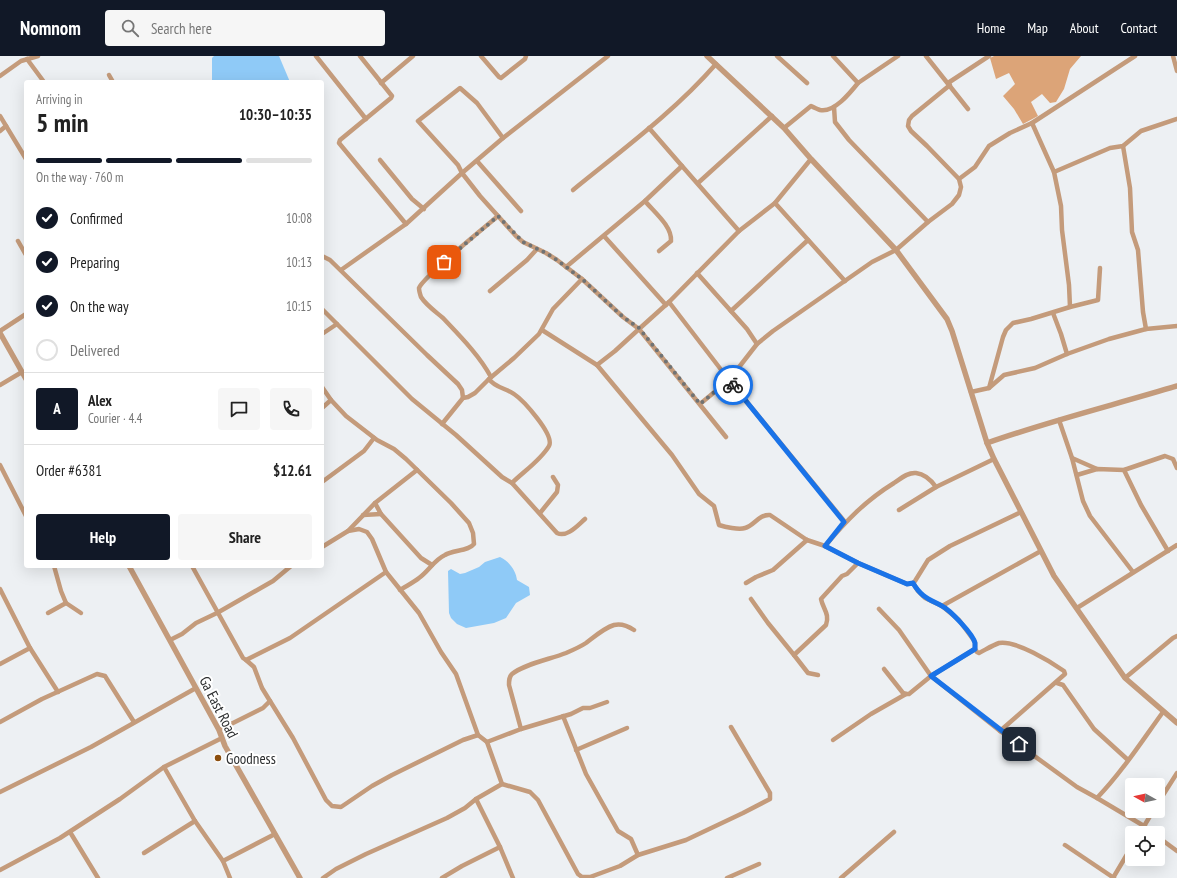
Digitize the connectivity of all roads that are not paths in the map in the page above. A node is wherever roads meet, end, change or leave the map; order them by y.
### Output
1 (38, 56) edge
2 (316, 56) edge
3 (360, 56) edge
4 (481, 56) edge
5 (526, 56) edge
6 (608, 56) edge
7 (707, 56) edge
8 (777, 56) edge
9 (833, 56) edge
10 (898, 56) edge
11 (926, 56) edge
12 (989, 56) edge
13 (1135, 56) edge
14 (1173, 56) edge
15 (410, 57) edge
16 (27, 60) junction
17 (716, 64) junction
18 (1177, 71) edge
19 (109, 75) dead end
20 (0, 76) edge
21 (42, 80) edge
22 (113, 80) edge
23 (381, 83) junction
24 (806, 83) dead end
25 (858, 83) junction
26 (949, 84) junction
27 (834, 107) junction
28 (968, 109) dead end
29 (0, 116) edge
30 (772, 116) junction
31 (366, 119) junction
32 (1177, 119) edge
33 (1032, 123) junction
34 (6, 126) junction
35 (649, 128) junction
36 (784, 128) junction
37 (0, 131) edge
38 (503, 138) junction
39 (1124, 146) junction
40 (24, 156) edge
41 (811, 159) junction
42 (380, 160) dead end
43 (477, 161) junction
44 (682, 166) junction
45 (1054, 172) junction
46 (462, 173) junction
47 (959, 179) junction
48 (698, 183) junction
49 (573, 190) dead end
50 (645, 201) junction
51 (775, 203) junction
52 (424, 209) junction
53 (521, 211) dead end
54 (498, 216) junction
55 (928, 222) junction
56 (406, 224) junction
57 (739, 231) junction
58 (604, 236) junction
59 (808, 240) junction
60 (18, 241) dead end
61 (537, 249) junction
62 (896, 250) junction
63 (659, 251) dead end
64 (24, 252) edge
65 (324, 257) edge
66 (566, 267) junction
67 (1100, 268) dead end
68 (341, 270) junction
69 (697, 273) junction
70 (582, 279) junction
71 (845, 281) junction
72 (490, 291) dead end
73 (668, 304) junction
74 (1070, 307) junction
75 (731, 310) junction
76 (324, 311) edge
77 (1053, 313) junction
78 (24, 315) edge
79 (337, 324) junction
80 (1177, 326) edge
81 (639, 328) junction
82 (542, 330) junction
83 (1146, 330) junction
84 (0, 332) edge
85 (324, 333) edge
86 (757, 344) junction
87 (1067, 354) junction
88 (597, 365) junction
89 (22, 372) junction
90 (24, 376) edge
91 (490, 378) junction
92 (729, 380) junction
93 (0, 385) edge
94 (1177, 386) edge
95 (988, 388) junction
96 (324, 390) edge
97 (971, 392) junction
98 (463, 398) junction
99 (331, 400) junction
100 (700, 404) junction
101 (324, 406) edge
102 (1059, 420) junction
103 (442, 424) junction
104 (374, 438) junction
105 (726, 438) dead end
106 (987, 443) junction
107 (1072, 458) junction
108 (994, 459) junction
109 (0, 465) edge
110 (1177, 468) edge
111 (1097, 469) junction
112 (417, 470) junction
113 (1124, 470) junction
114 (1077, 475) junction
115 (553, 477) dead end
116 (324, 481) edge
117 (512, 483) junction
118 (936, 486) junction
119 (375, 503) junction
120 (899, 510) dead end
121 (24, 512) edge
122 (1021, 512) junction
123 (540, 513) junction
124 (381, 514) junction
125 (363, 515) junction
126 (585, 519) dead end
127 (844, 522) junction
128 (348, 531) junction
129 (808, 540) junction
130 (1177, 545) edge
131 (324, 546) edge
132 (825, 546) junction
133 (1041, 550) junction
134 (1168, 551) junction
135 (858, 563) junction
136 (432, 565) junction
137 (54, 568) edge
138 (130, 568) edge
139 (193, 568) edge
140 (289, 568) edge
141 (386, 572) junction
142 (1132, 572) junction
143 (746, 583) dead end
144 (913, 583) junction
145 (0, 589) edge
146 (400, 590) junction
147 (751, 599) dead end
148 (66, 602) junction
149 (942, 606) junction
150 (1076, 608) junction
151 (879, 609) dead end
152 (48, 613) dead end
153 (81, 613) dead end
154 (217, 613) junction
155 (634, 630) dead end
156 (1177, 636) edge
157 (170, 640) junction
158 (30, 648) junction
159 (975, 649) junction
160 (794, 655) junction
161 (246, 660) junction
162 (0, 664) edge
163 (884, 669) dead end
164 (818, 675) dead end
165 (931, 676) junction
166 (1125, 678) junction
167 (1057, 683) junction
168 (196, 688) junction
169 (58, 692) junction
170 (906, 694) junction
171 (270, 701) junction
172 (607, 702) dead end
173 (1163, 712) junction
174 (563, 716) junction
175 (0, 722) edge
176 (134, 722) junction
177 (1177, 723) edge
178 (731, 727) dead end
179 (627, 728) dead end
180 (521, 729) junction
181 (219, 730) junction
182 (1000, 731) junction
183 (478, 735) junction
184 (222, 738) junction
185 (833, 740) dead end
186 (487, 742) junction
187 (576, 750) junction
188 (1128, 760) junction
189 (164, 768) junction
190 (1177, 773) edge
191 (502, 784) junction
192 (0, 792) edge
193 (1165, 792) edge
194 (1096, 798) junction
195 (476, 799) junction
196 (1149, 818) edge
197 (196, 821) junction
198 (1144, 826) joint
199 (70, 832) junction
200 (894, 832) dead end
201 (275, 834) junction
202 (1165, 842) edge
203 (1065, 845) dead end
204 (500, 848) junction
205 (1177, 851) edge
206 (144, 853) dead end
207 (638, 855) junction
208 (1125, 858) edge
209 (223, 861) junction
210 (758, 864) dead end
211 (0, 870) edge
212 (97, 878) edge
213 (230, 878) edge
214 (300, 878) edge
215 (323, 878) edge
216 (442, 878) edge
217 (513, 878) edge
218 (727, 878) edge
219 (841, 878) edge
220 (1114, 878) edge

1 - 16 street
2 - 31 street
3 - 23 street
4 - 5 street
6 - 38 street
7 - 17 street
8 - 24 street
9 - 25 street
10 - 25 street
11 - 26 street
12 - 26 street
13 - 33 street
14 - 18 street
15 - 23 street
16 - 20 street
16 - 21 street
17 - 30 street
17 - 35 street
19 - 22 street
23 - 31 street
25 - 27 street
26 - 28 street
26 - 47 street
27 - 36 street
27 - 55 street
29 - 34 street
30 - 36 street
30 - 48 street
31 - 56 street
32 - 39 street
33 - 45 street
33 - 47 street
34 - 37 street
34 - 40 street
35 - 44 street
35 - 49 street
36 - 41 street
38 - 43 street
38 - 46 street
39 - 45 street
39 - 83 street
41 - 51 street
41 - 62 street
42 - 52 street
43 - 46 street
43 - 53 street
44 - 48 street
44 - 50 street
45 - 74 street
46 - 52 street
46 - 54 street
47 - 55 street
48 - 57 street
50 - 58 street
50 - 63 street
51 - 57 street
51 - 59 street
52 - 56 street
54 - 61 street
54 - 91 street
55 - 62 street
56 - 68 street
57 - 69 street
58 - 66 street
58 - 73 street
59 - 71 street
59 - 75 street
60 - 64 street
61 - 66 street
61 - 72 street
62 - 71 street
62 - 97 street
65 - 68 street
66 - 70 street
67 - 74 street
68 - 98 street
69 - 73 street
69 - 75 street
70 - 81 street
70 - 82 street
71 - 86 street
73 - 81 street
73 - 92 street
74 - 77 street
75 - 86 street
76 - 79 street
77 - 87 street
77 - 95 street
78 - 84 street
79 - 85 street
79 - 103 street
80 - 83 street
81 - 88 street
81 - 100 street
82 - 88 street
82 - 91 street
83 - 87 street
84 - 89 street
86 - 92 street
87 - 95 street
88 - 129 street
89 - 90 street
89 - 93 street
91 - 98 street
91 - 117 street
92 - 100 street
92 - 127 street
94 - 102 street
95 - 97 street
96 - 99 street
97 - 106 street
98 - 103 street
99 - 101 street
99 - 104 street
100 - 105 street
102 - 106 street
102 - 107 street
103 - 117 street
104 - 112 street
104 - 116 street
106 - 108 street
107 - 111 street
107 - 114 street
108 - 118 street
108 - 122 street
109 - 121 street
110 - 113 street
111 - 113 street
111 - 114 street
112 - 119 street
112 - 136 street
113 - 134 street
114 - 142 street
115 - 123 street
117 - 123 street
118 - 120 street
118 - 127 street
119 - 124 street
119 - 125 street
122 - 133 street
122 - 144 street
123 - 126 street
124 - 125 street
124 - 136 street
125 - 128 street
127 - 132 street
128 - 131 street
128 - 141 street
129 - 132 street
129 - 143 street
130 - 134 street
132 - 135 street
133 - 149 street
133 - 150 street
134 - 142 street
135 - 144 street
135 - 160 street
136 - 146 street
137 - 148 street
138 - 157 street, Ga East Road
139 - 154 street
140 - 154 street
141 - 146 street
141 - 161 street
142 - 150 street
144 - 149 street
145 - 158 street
146 - 183 street
147 - 160 street
148 - 152 street
148 - 153 street
149 - 159 street
150 - 166 street
151 - 165 street
154 - 157 street
154 - 161 street
155 - 180 street
156 - 166 street
157 - 168 street, Ga East Road
158 - 162 street
158 - 169 street
159 - 165 street
159 - 167 street
160 - 164 street
161 - 171 street
163 - 170 street
165 - 170 street
165 - 182 street
166 - 173 street
167 - 182 street
167 - 188 street
168 - 176 street
168 - 181 street, Ga East Road
169 - 175 street
169 - 176 street
170 - 185 street
171 - 181 street
171 - 183 street
172 - 174 street
173 - 177 street
173 - 188 street
174 - 180 street
174 - 187 street
176 - 192 street
178 - 207 street
179 - 187 street
180 - 186 street
181 - 184 street, Ga East Road
182 - 194 street
183 - 186 street
184 - 189 street
184 - 201 street, Ga East Road
186 - 191 street
187 - 207 street
188 - 194 street
189 - 197 street
189 - 199 street
190 - 193 street
191 - 195 street
191 - 207 street
194 - 198 street
195 - 204 street
195 - 215 street
196 - 198 street
197 - 206 street
197 - 209 street
199 - 211 street
199 - 212 street
200 - 219 street
201 - 209 street
201 - 214 street, Ga East Road
202 - 205 street
203 - 220 street
204 - 216 street
204 - 217 street
208 - 220 street
209 - 213 street
210 - 218 street

